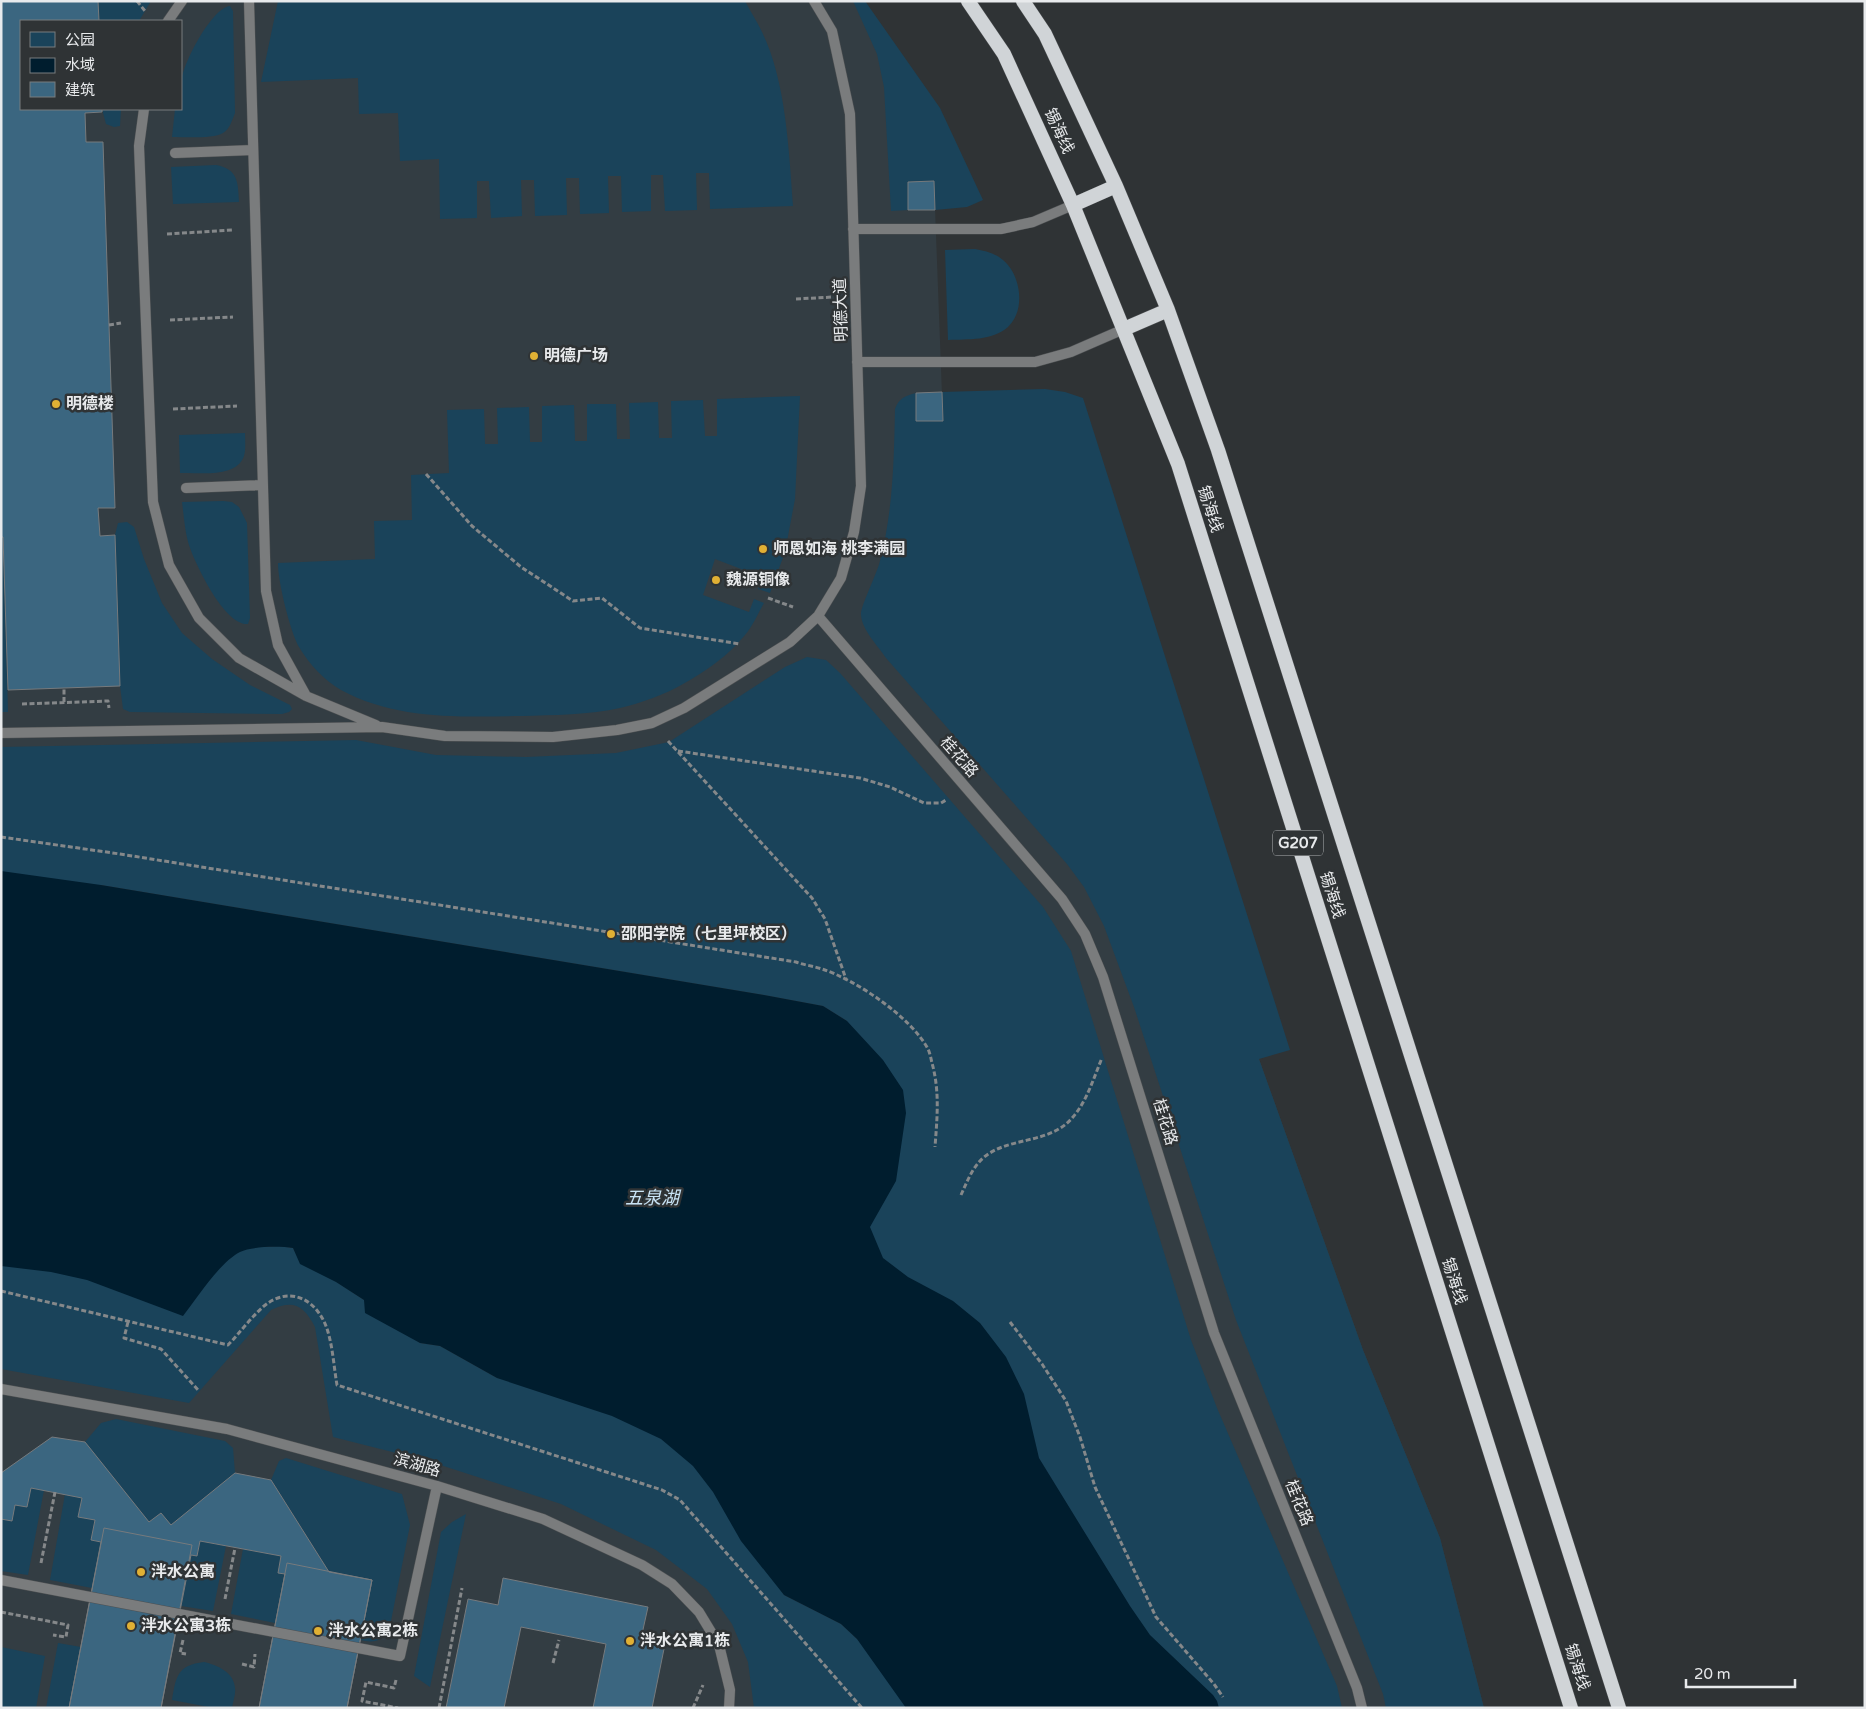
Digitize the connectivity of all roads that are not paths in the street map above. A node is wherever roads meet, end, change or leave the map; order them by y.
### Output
1 (182, 1) edge
2 (249, 1) edge
3 (814, 1) edge
4 (968, 1) edge
5 (1023, 1) edge
6 (169, 20) edge
7 (144, 110) edge
8 (254, 150) junction
9 (174, 153) dead end
10 (1116, 186) junction
11 (1073, 205) junction
12 (853, 229) junction
13 (1168, 310) junction
14 (1124, 329) junction
15 (858, 362) junction
16 (263, 485) junction
17 (186, 488) dead end
18 (818, 616) junction
19 (306, 696) junction
20 (382, 727) junction
21 (1, 733) edge
22 (1, 1389) edge
23 (438, 1486) junction
24 (1, 1580) edge
25 (729, 1708) edge
26 (1362, 1708) edge
27 (1571, 1708) edge
28 (1619, 1708) edge

1 - 6 lane
2 - 8 lane
3 - 12 lane, 明德大道
4 - 11 highway, 锡海线 / G207
5 - 10 highway, 锡海线 / G207
7 - 19 lane
8 - 9 lane
8 - 16 lane
10 - 11 highway
10 - 13 highway, 锡海线 / G207
11 - 12 lane
11 - 14 highway, 锡海线 / G207
12 - 15 lane, 明德大道
13 - 14 highway
13 - 28 highway, 锡海线 / G207
14 - 15 lane
14 - 27 highway, 锡海线 / G207
15 - 18 lane, 明德大道
16 - 17 lane
16 - 19 lane
18 - 20 lane, 明德大道
18 - 26 lane, 桂花路
19 - 20 lane
20 - 21 lane
22 - 23 lane, 滨湖路
23 - 24 lane
23 - 25 lane, 滨湖路

